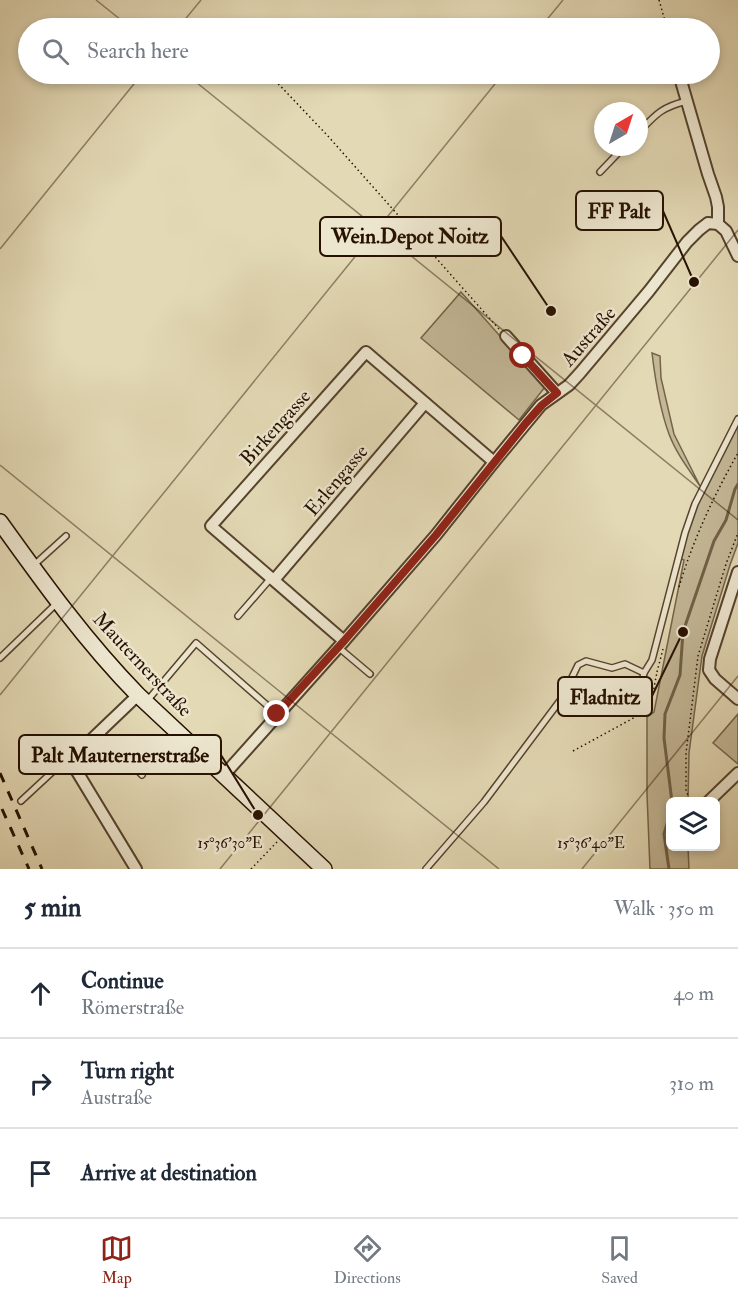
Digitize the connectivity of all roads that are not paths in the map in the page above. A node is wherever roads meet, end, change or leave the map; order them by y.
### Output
1 (682, 84) edge
2 (687, 101) junction
3 (648, 123) edge
4 (615, 156) edge
5 (600, 172) dead end
6 (718, 224) junction
7 (738, 256) edge
8 (506, 336) road end
9 (557, 393) junction
10 (425, 403) junction
11 (738, 418) edge
12 (494, 462) junction
13 (0, 522) edge
14 (66, 536) dead end
15 (32, 566) junction
16 (738, 572) edge
17 (272, 579) junction
18 (59, 602) junction
19 (238, 616) dead end
20 (341, 644) junction
21 (0, 658) edge
22 (644, 673) junction
23 (370, 674) dead end
24 (142, 698) junction
25 (562, 698) junction
26 (738, 699) edge
27 (277, 714) junction
28 (99, 731) junction
29 (70, 760) junction
30 (738, 773) edge
31 (142, 775) dead end
32 (224, 775) junction
33 (712, 797) edge
34 (21, 801) dead end
35 (136, 869) edge
36 (324, 869) edge
37 (426, 869) edge

1 - 2 street
2 - 3 lane
2 - 6 street
4 - 5 lane
6 - 7 street
6 - 9 street, Austraße
8 - 9 street
9 - 12 street, Austraße
10 - 12 street
10 - 17 street, Erlengasse
10 - 17 street, Birkengasse
11 - 22 lane
12 - 20 street, Austraße
13 - 15 street, Mauternerstraße
14 - 15 lane
15 - 18 street, Mauternerstraße
16 - 26 street
17 - 19 lane
17 - 20 street
18 - 21 lane
18 - 24 street, Mauternerstraße
20 - 23 lane
20 - 27 street, Austraße
22 - 25 lane
22 - 25 lane
24 - 27 lane
24 - 28 street
24 - 32 street, Mauternerstraße
25 - 37 lane
27 - 32 street, Austraße
28 - 29 street
28 - 31 lane
29 - 34 lane
29 - 35 street
30 - 33 street
32 - 36 street, Mauternerstraße

